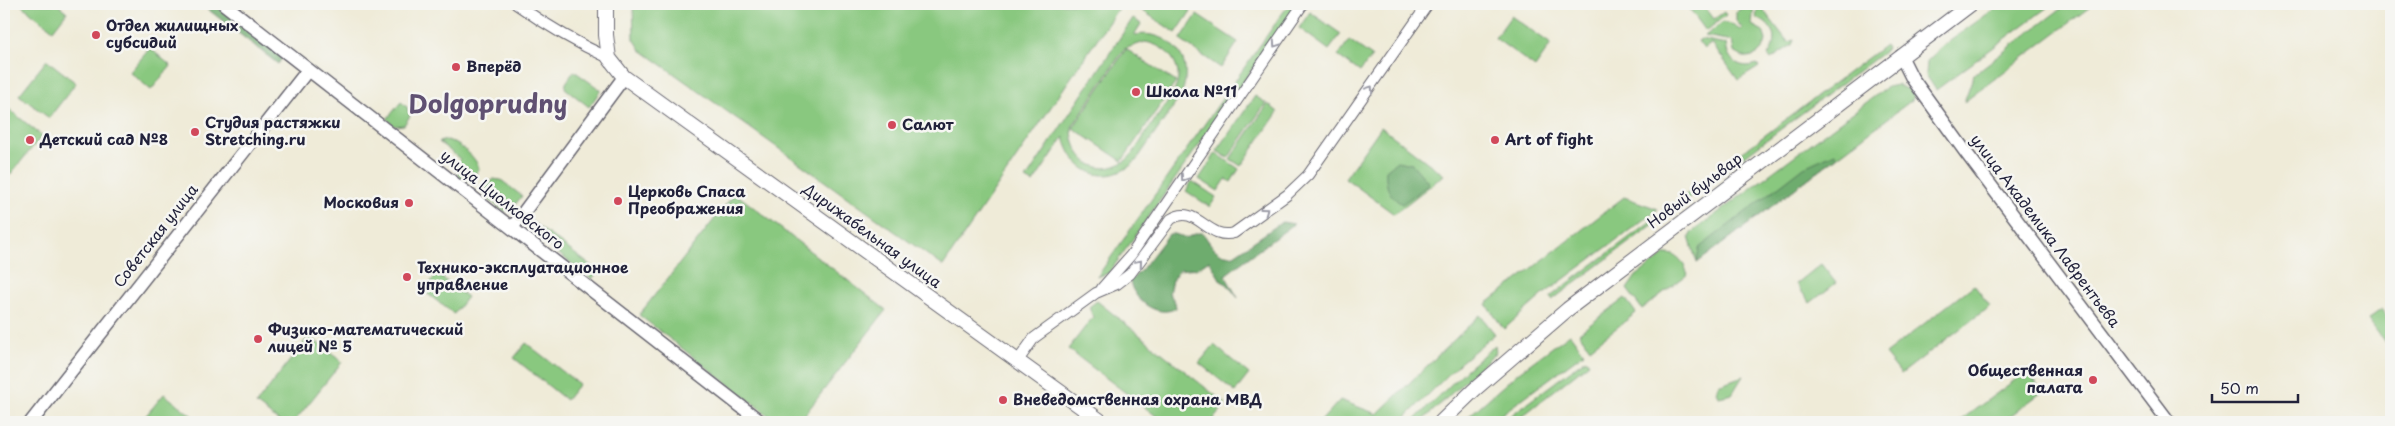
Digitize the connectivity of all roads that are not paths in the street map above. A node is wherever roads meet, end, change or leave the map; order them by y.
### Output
1 (224, 4) edge
2 (516, 4) edge
3 (606, 4) edge
4 (1303, 4) edge
5 (1428, 4) edge
6 (1971, 4) edge
7 (1901, 56) junction
8 (609, 58) junction
9 (308, 70) junction
10 (624, 77) junction
11 (512, 228) junction
12 (1100, 290) junction
13 (1017, 362) junction
14 (1444, 420) edge
15 (31, 422) edge
16 (761, 422) edge
17 (1102, 422) edge
18 (2169, 422) edge

1 - 9 street, улица Циолковского
2 - 8 street
3 - 8 main road
4 -> 12 street
12 -> 5 street
6 - 7 main road, Новый бульвар
7 - 14 main road, Новый бульвар
7 - 18 street, улица Академика Лаврентьева
8 - 10 main road, Дирижабельная улица
9 - 11 street, улица Циолковского
9 - 15 street, Советская улица
10 - 11 street
10 - 13 main road, Дирижабельная улица
11 - 16 street, улица Циолковского
12 - 13 street
13 - 17 main road, Дирижабельная улица

